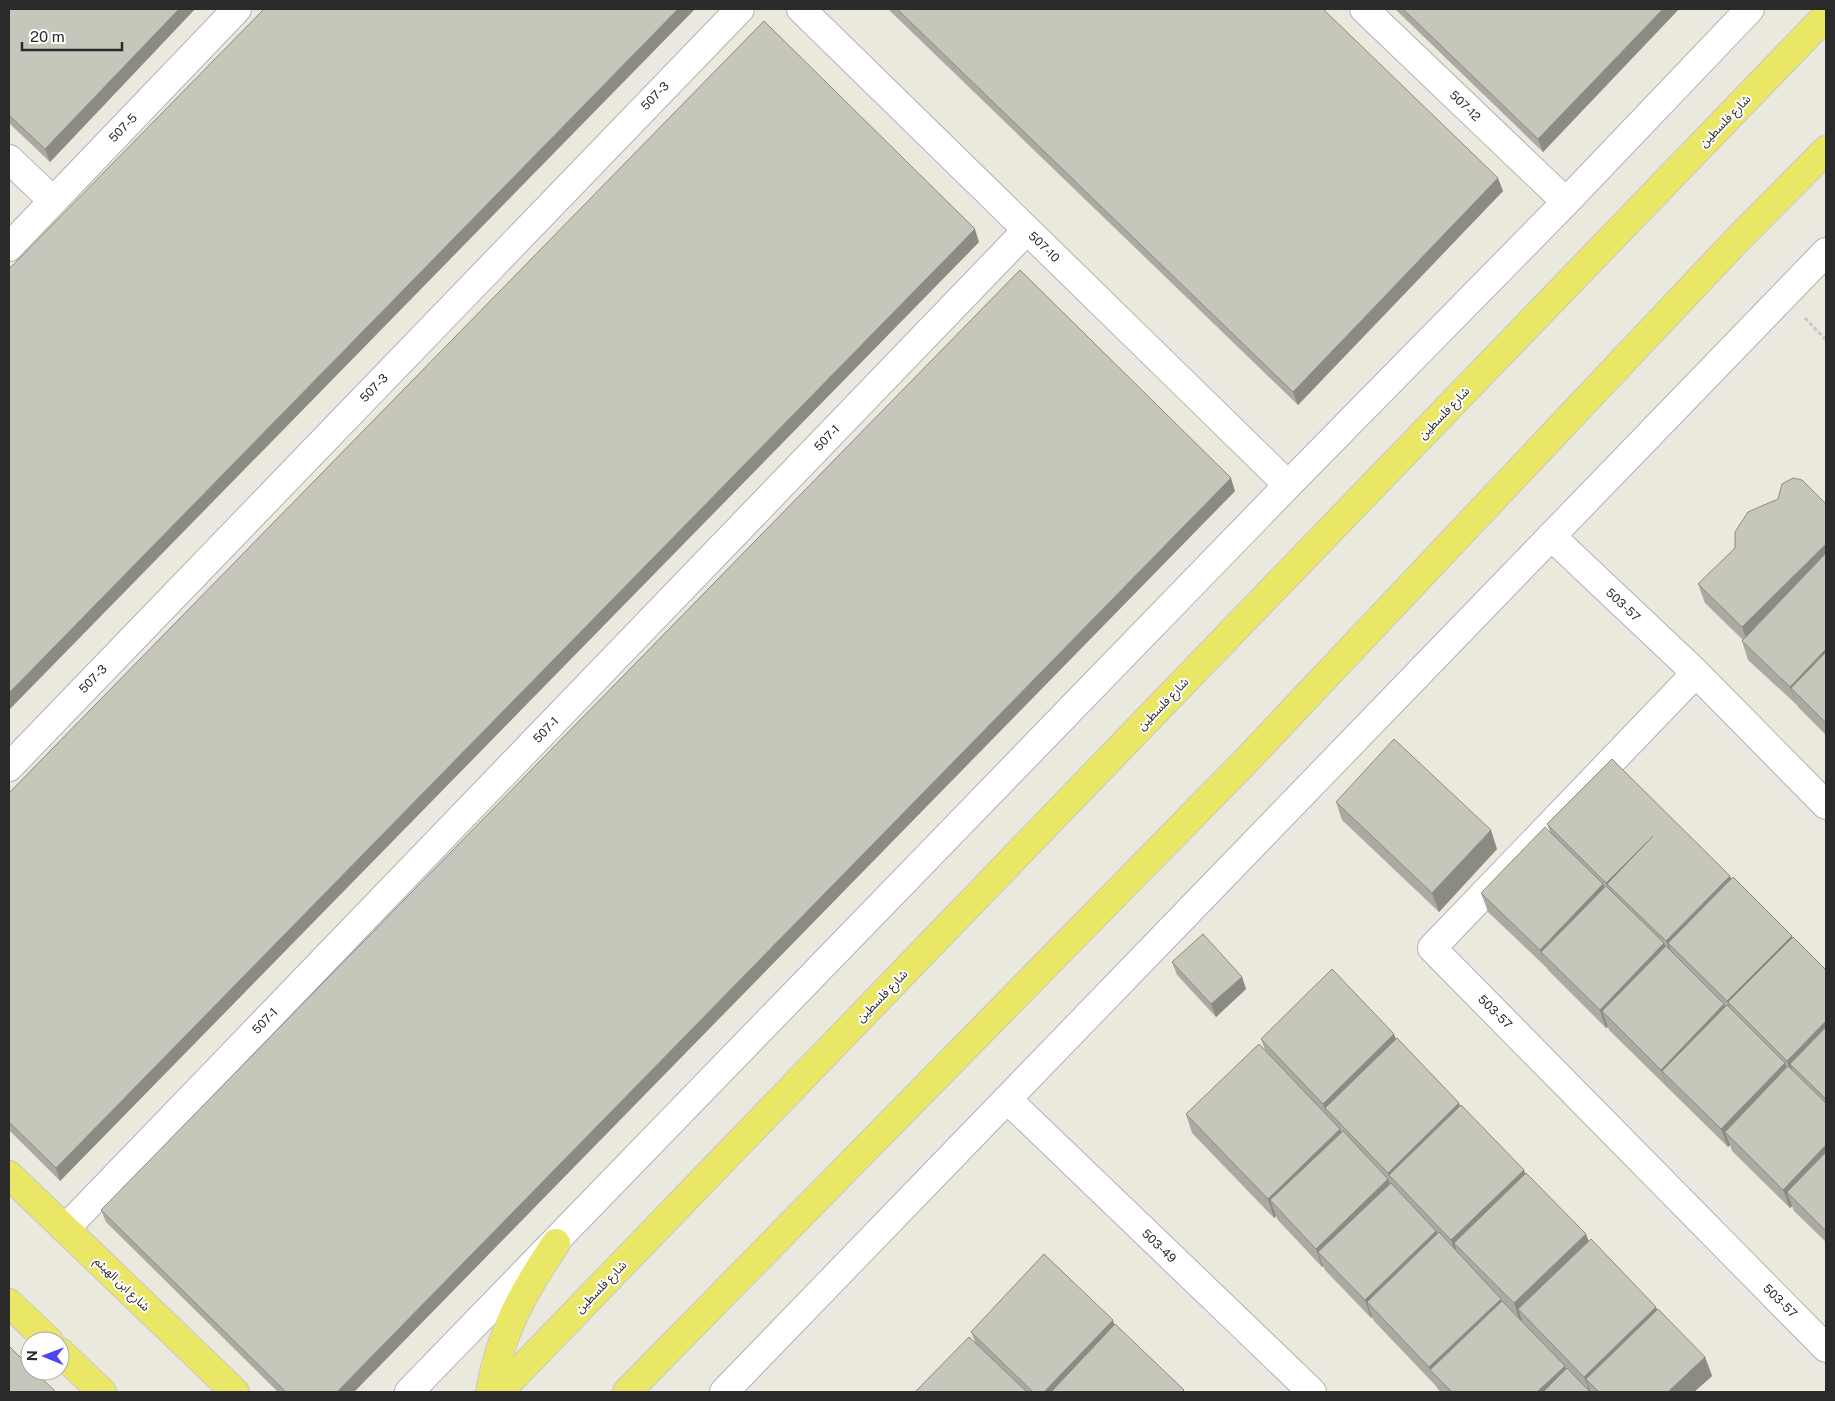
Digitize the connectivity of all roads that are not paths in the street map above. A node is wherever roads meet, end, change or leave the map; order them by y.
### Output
1 (237, 9) edge
2 (740, 9) edge
3 (801, 9) edge
4 (1364, 9) edge
5 (1750, 9) edge
6 (1826, 16) edge
7 (1826, 150) edge
8 (9, 159) edge
9 (53, 201) junction
10 (1566, 202) junction
11 (1027, 230) junction
12 (9, 247) edge
13 (1826, 252) edge
14 (1288, 485) junction
15 (1551, 536) junction
16 (1696, 673) junction
17 (9, 767) edge
18 (1826, 805) edge
19 (1007, 1100) junction
20 (9, 1176) edge
21 (65, 1229) junction
22 (556, 1243) junction
23 (9, 1303) edge
24 (38, 1331) edge
25 (1826, 1348) edge
26 (70, 1362) edge
27 (102, 1392) edge
28 (234, 1392) edge
29 (409, 1392) edge
30 (490, 1392) edge
31 (499, 1392) edge
32 (627, 1392) edge
33 (724, 1392) edge
34 (1312, 1392) edge

1 - 9 street, 507-5
2 - 17 street, 507-3
3 - 11 street, 507-10
4 - 10 street, 507-12
5 - 10 street
6 - 31 main road, شارع فلسطين
7 - 32 main road
8 - 9 street
9 - 12 street, 507-5
10 - 14 street
11 - 14 street, 507-10
11 - 21 street, 507-1
13 - 15 street
14 - 22 street
15 - 16 street, 503-57
15 - 19 street
16 - 18 street, 503-57
16 - 25 street, 503-57
19 - 33 street
19 - 34 street, 503-49
20 - 21 main road, شارع ابن الهيثم
21 - 28 main road, شارع ابن الهيثم
22 - 29 street
22 - 30 main road
23 - 24 main road
26 - 27 main road

